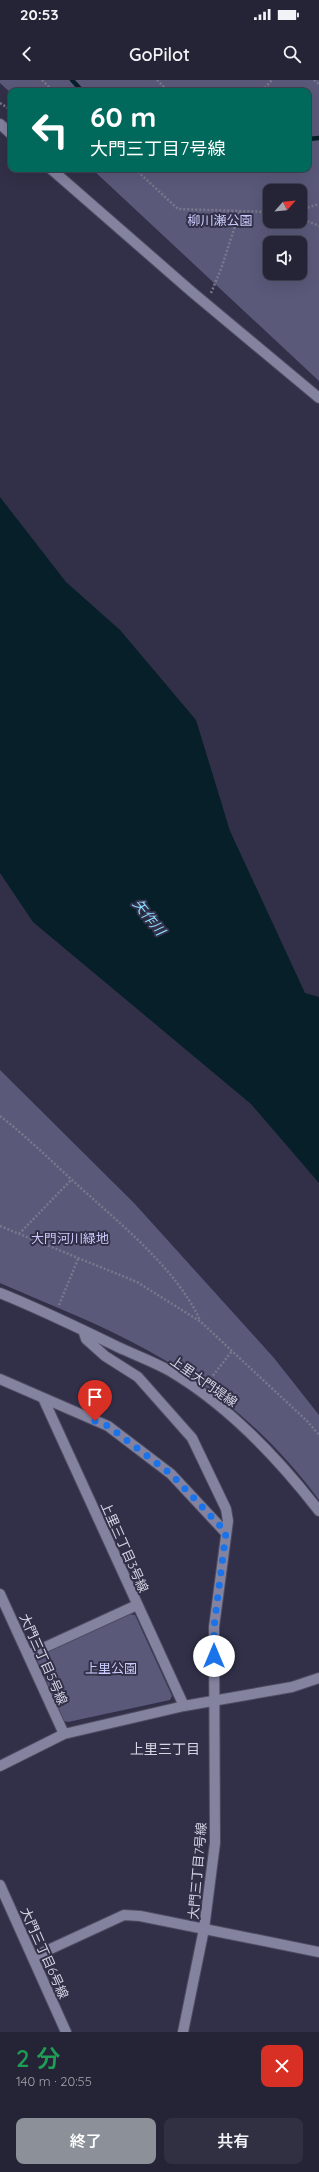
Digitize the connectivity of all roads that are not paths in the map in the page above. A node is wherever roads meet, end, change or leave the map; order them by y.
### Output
1 (0, 124) edge
2 (8, 131) edge
3 (54, 172) edge
4 (319, 398) edge
5 (0, 1293) edge
6 (83, 1330) junction
7 (0, 1379) edge
8 (43, 1398) junction
9 (319, 1511) edge
10 (226, 1532) junction
11 (0, 1594) edge
12 (137, 1605) junction
13 (28, 1655) junction
14 (319, 1678) edge
15 (215, 1701) junction
16 (184, 1706) junction
17 (64, 1734) junction
18 (0, 1766) edge
19 (0, 1885) edge
20 (204, 1929) junction
21 (319, 1952) edge
22 (33, 1957) junction
23 (66, 2032) edge
24 (183, 2032) edge

1 - 2 street
3 - 4 street
5 - 6 street, 上里大門堤線
6 - 9 street, 上里大門堤線
6 - 10 street, 大門三丁目7号線
7 - 8 street
8 - 10 street
8 - 12 street, 上里三丁目3号線
10 - 15 street, 大門三丁目7号線
11 - 13 street, 大門三丁目5号線
12 - 13 street
12 - 16 street, 上里三丁目3号線
13 - 17 street, 大門三丁目5号線
14 - 15 street
15 - 16 street
15 - 20 street, 大門三丁目7号線
16 - 17 street
17 - 18 street
19 - 22 street, 大門三丁目6号線
20 - 21 street
20 - 22 street
20 - 24 street, 大門三丁目7号線
22 - 23 street, 大門三丁目6号線

